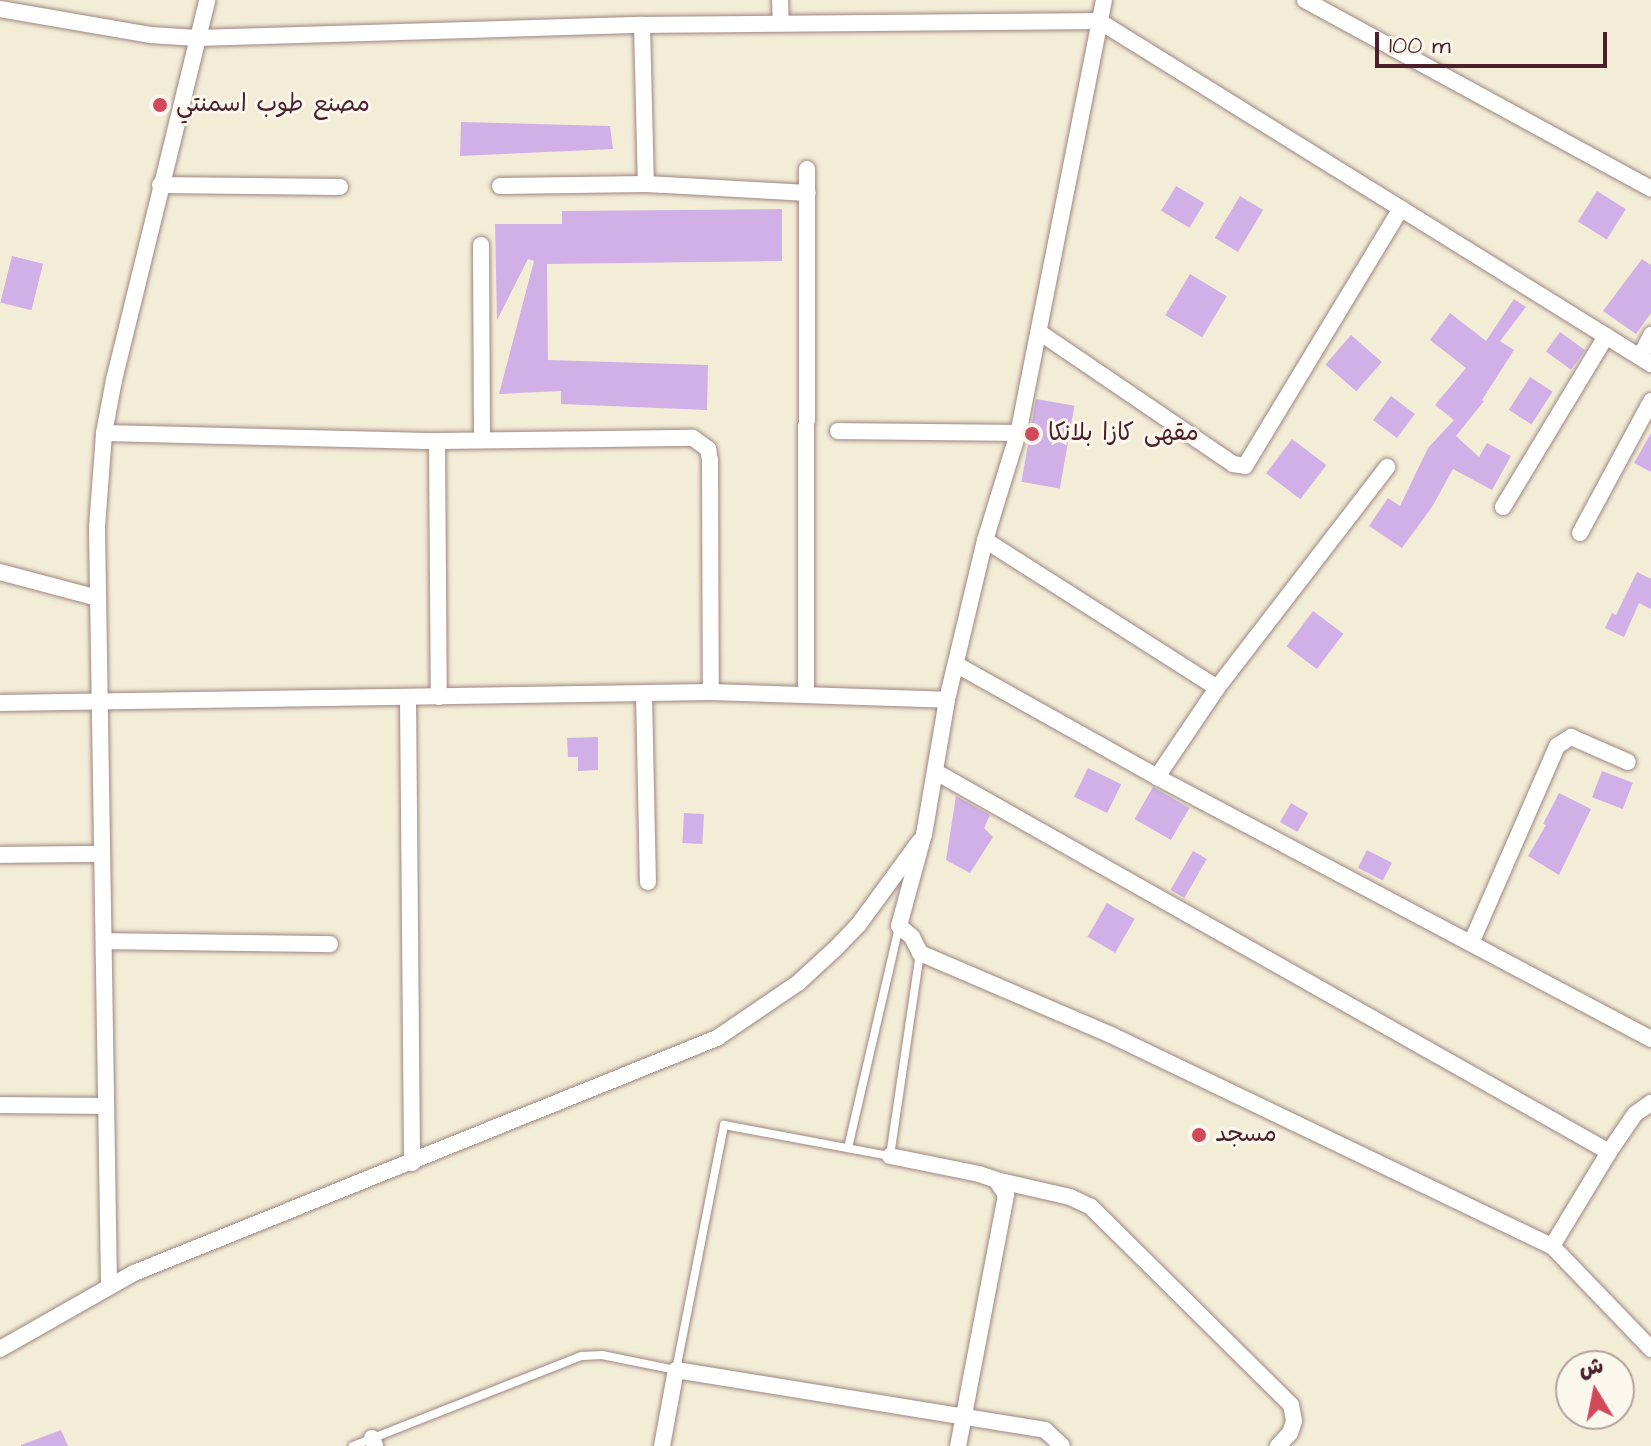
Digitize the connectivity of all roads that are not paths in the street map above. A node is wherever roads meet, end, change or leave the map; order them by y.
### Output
1 (207, 0) edge
2 (780, 0) edge
3 (1104, 0) edge
4 (1305, 0) edge
5 (0, 9) edge
6 (1099, 21) junction
7 (781, 23) junction
8 (642, 25) junction
9 (197, 38) junction
10 (807, 169) dead end
11 (646, 184) junction
12 (160, 185) junction
13 (500, 186) dead end
14 (340, 187) dead end
15 (1651, 189) edge
16 (808, 193) junction
17 (1401, 208) junction
18 (481, 245) dead end
19 (1039, 332) junction
20 (1651, 335) edge
21 (1606, 336) junction
22 (1645, 360) edge
23 (1651, 401) edge
24 (838, 431) dead end
25 (104, 433) junction
26 (1018, 433) junction
27 (482, 438) junction
28 (437, 441) junction
29 (1387, 467) dead end
30 (1503, 507) dead end
31 (1580, 533) dead end
32 (985, 540) junction
33 (0, 572) edge
34 (98, 598) junction
35 (957, 665) junction
36 (1217, 688) junction
37 (711, 692) junction
38 (644, 694) junction
39 (806, 694) junction
40 (439, 697) junction
41 (408, 698) junction
42 (101, 700) junction
43 (947, 700) junction
44 (0, 703) edge
45 (1628, 762) dead end
46 (936, 772) junction
47 (1157, 777) junction
48 (924, 834) junction
49 (101, 854) junction
50 (0, 855) edge
51 (648, 882) dead end
52 (899, 926) junction
53 (104, 941) junction
54 (1472, 941) junction
55 (330, 944) dead end
56 (920, 953) junction
57 (1651, 1039) edge
58 (1651, 1103) edge
59 (0, 1105) edge
60 (105, 1106) junction
61 (848, 1148) junction
62 (1609, 1152) junction
63 (890, 1156) junction
64 (412, 1163) junction
65 (996, 1180) junction
66 (1552, 1246) junction
67 (109, 1285) junction
68 (0, 1349) edge
69 (1651, 1349) edge
70 (676, 1370) junction
71 (963, 1415) junction
72 (374, 1442) edge
73 (353, 1446) edge
74 (662, 1446) edge
75 (958, 1446) edge
76 (1062, 1446) edge
77 (1278, 1446) edge

1 - 9 street
2 - 7 street
3 - 6 street
4 - 15 street
5 - 9 street
6 - 7 street
6 - 17 street
6 - 19 street
7 - 8 street
8 - 9 street
8 - 11 street
9 - 12 street
10 - 16 street
11 - 13 street
11 - 16 street
12 - 14 street
12 - 25 street
16 - 39 street
17 - 19 street
17 - 21 street
18 - 27 street
19 - 26 street
20 - 22 street
21 - 22 street
21 - 30 street
23 - 31 street
24 - 26 street
25 - 28 street
25 - 34 street
26 - 32 street
27 - 28 street
27 - 37 street
28 - 40 street
29 - 36 street
32 - 35 street
32 - 36 street
33 - 34 street
34 - 42 street
35 - 43 street
35 - 47 street
36 - 47 street
37 - 38 street
37 - 39 street
38 - 40 street
38 - 51 street
39 - 43 street
40 - 41 street
41 - 42 street
41 - 64 street
42 - 44 street
42 - 49 street
43 - 46 street
45 - 54 street
46 - 48 street
46 - 62 street
47 - 54 street
48 - 52 street
48 - 64 street
49 - 50 street
49 - 53 street
52 - 56 street
52 - 61 lane
53 - 55 street
53 - 60 street
54 - 57 street
56 - 63 lane
56 - 66 street
58 - 62 street
59 - 60 street
60 - 67 street
61 - 63 lane
61 - 70 lane
62 - 66 street
63 - 65 street
64 - 67 street
65 - 71 street
65 - 77 street
66 - 69 street
67 - 68 street
70 - 71 street
70 - 72 lane
70 - 74 street
71 - 75 street
71 - 76 street
72 - 73 lane

